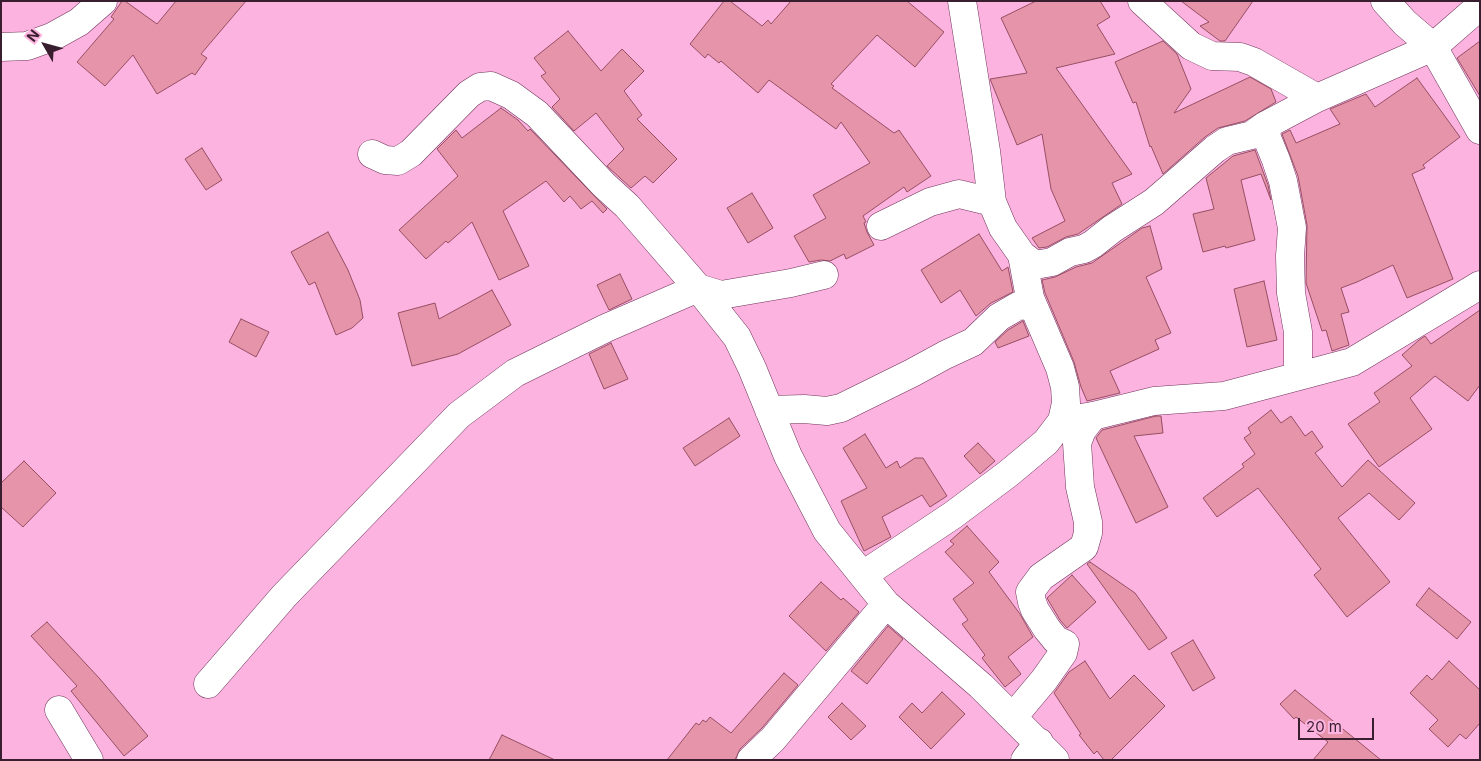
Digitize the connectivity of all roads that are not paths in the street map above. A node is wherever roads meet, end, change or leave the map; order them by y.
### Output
1 (103, 1) edge
2 (962, 1) edge
3 (1142, 1) edge
4 (1386, 1) edge
5 (1480, 6) edge
6 (1, 47) edge
7 (1433, 47) junction
8 (1317, 98) junction
9 (1266, 125) junction
10 (1480, 130) edge
11 (372, 154) dead end
12 (992, 202) junction
13 (881, 226) dead end
14 (1022, 255) junction
15 (824, 275) dead end
16 (1480, 284) edge
17 (698, 288) junction
18 (1033, 305) junction
19 (1298, 376) junction
20 (769, 410) junction
21 (1093, 416) junction
22 (1062, 421) junction
23 (863, 575) junction
24 (886, 604) junction
25 (208, 684) dead end
26 (60, 710) dead end
27 (1013, 717) junction
28 (1040, 754) edge
29 (89, 760) edge
30 (751, 760) edge

1 - 6 street
2 - 12 street
3 - 8 street
4 - 7 street
5 - 7 street
7 - 8 street
7 - 10 street
8 - 9 street
9 - 14 street
9 - 19 street
11 - 17 street
12 - 13 street
12 - 14 street
14 - 18 street
15 - 17 street
16 - 19 street
17 - 20 street
17 - 25 street
18 - 20 street
18 - 22 street
19 - 21 street
20 - 23 street
21 - 22 street
21 - 27 street
22 - 23 street
23 - 24 street
24 - 27 street
24 - 30 street
26 - 29 street
27 - 28 street

